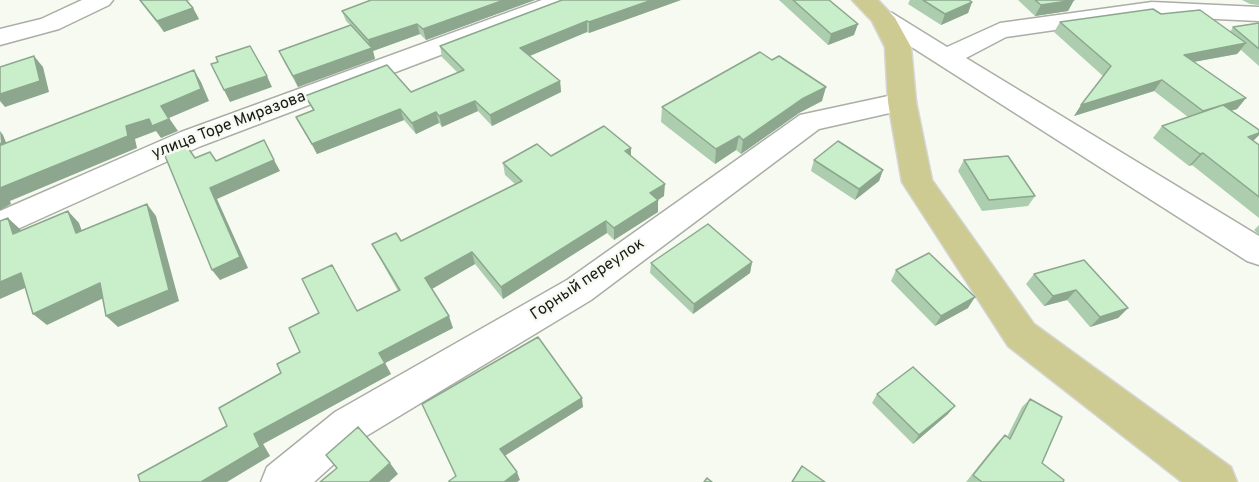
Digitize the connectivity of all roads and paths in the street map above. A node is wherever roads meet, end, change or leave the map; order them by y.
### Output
1 (101, 0) edge
2 (564, 0) edge
3 (874, 9) edge
4 (1259, 14) edge
5 (0, 37) edge
6 (947, 57) junction
7 (902, 102) junction
8 (0, 225) edge
9 (1259, 252) edge
10 (282, 482) edge
11 (1216, 482) edge

1 - 5 street
2 - 8 street, улица Торе Миразова
3 - 6 street
3 - 7 main road
4 - 6 street
6 - 9 street
7 - 10 street, Горный переулок
7 - 11 main road

